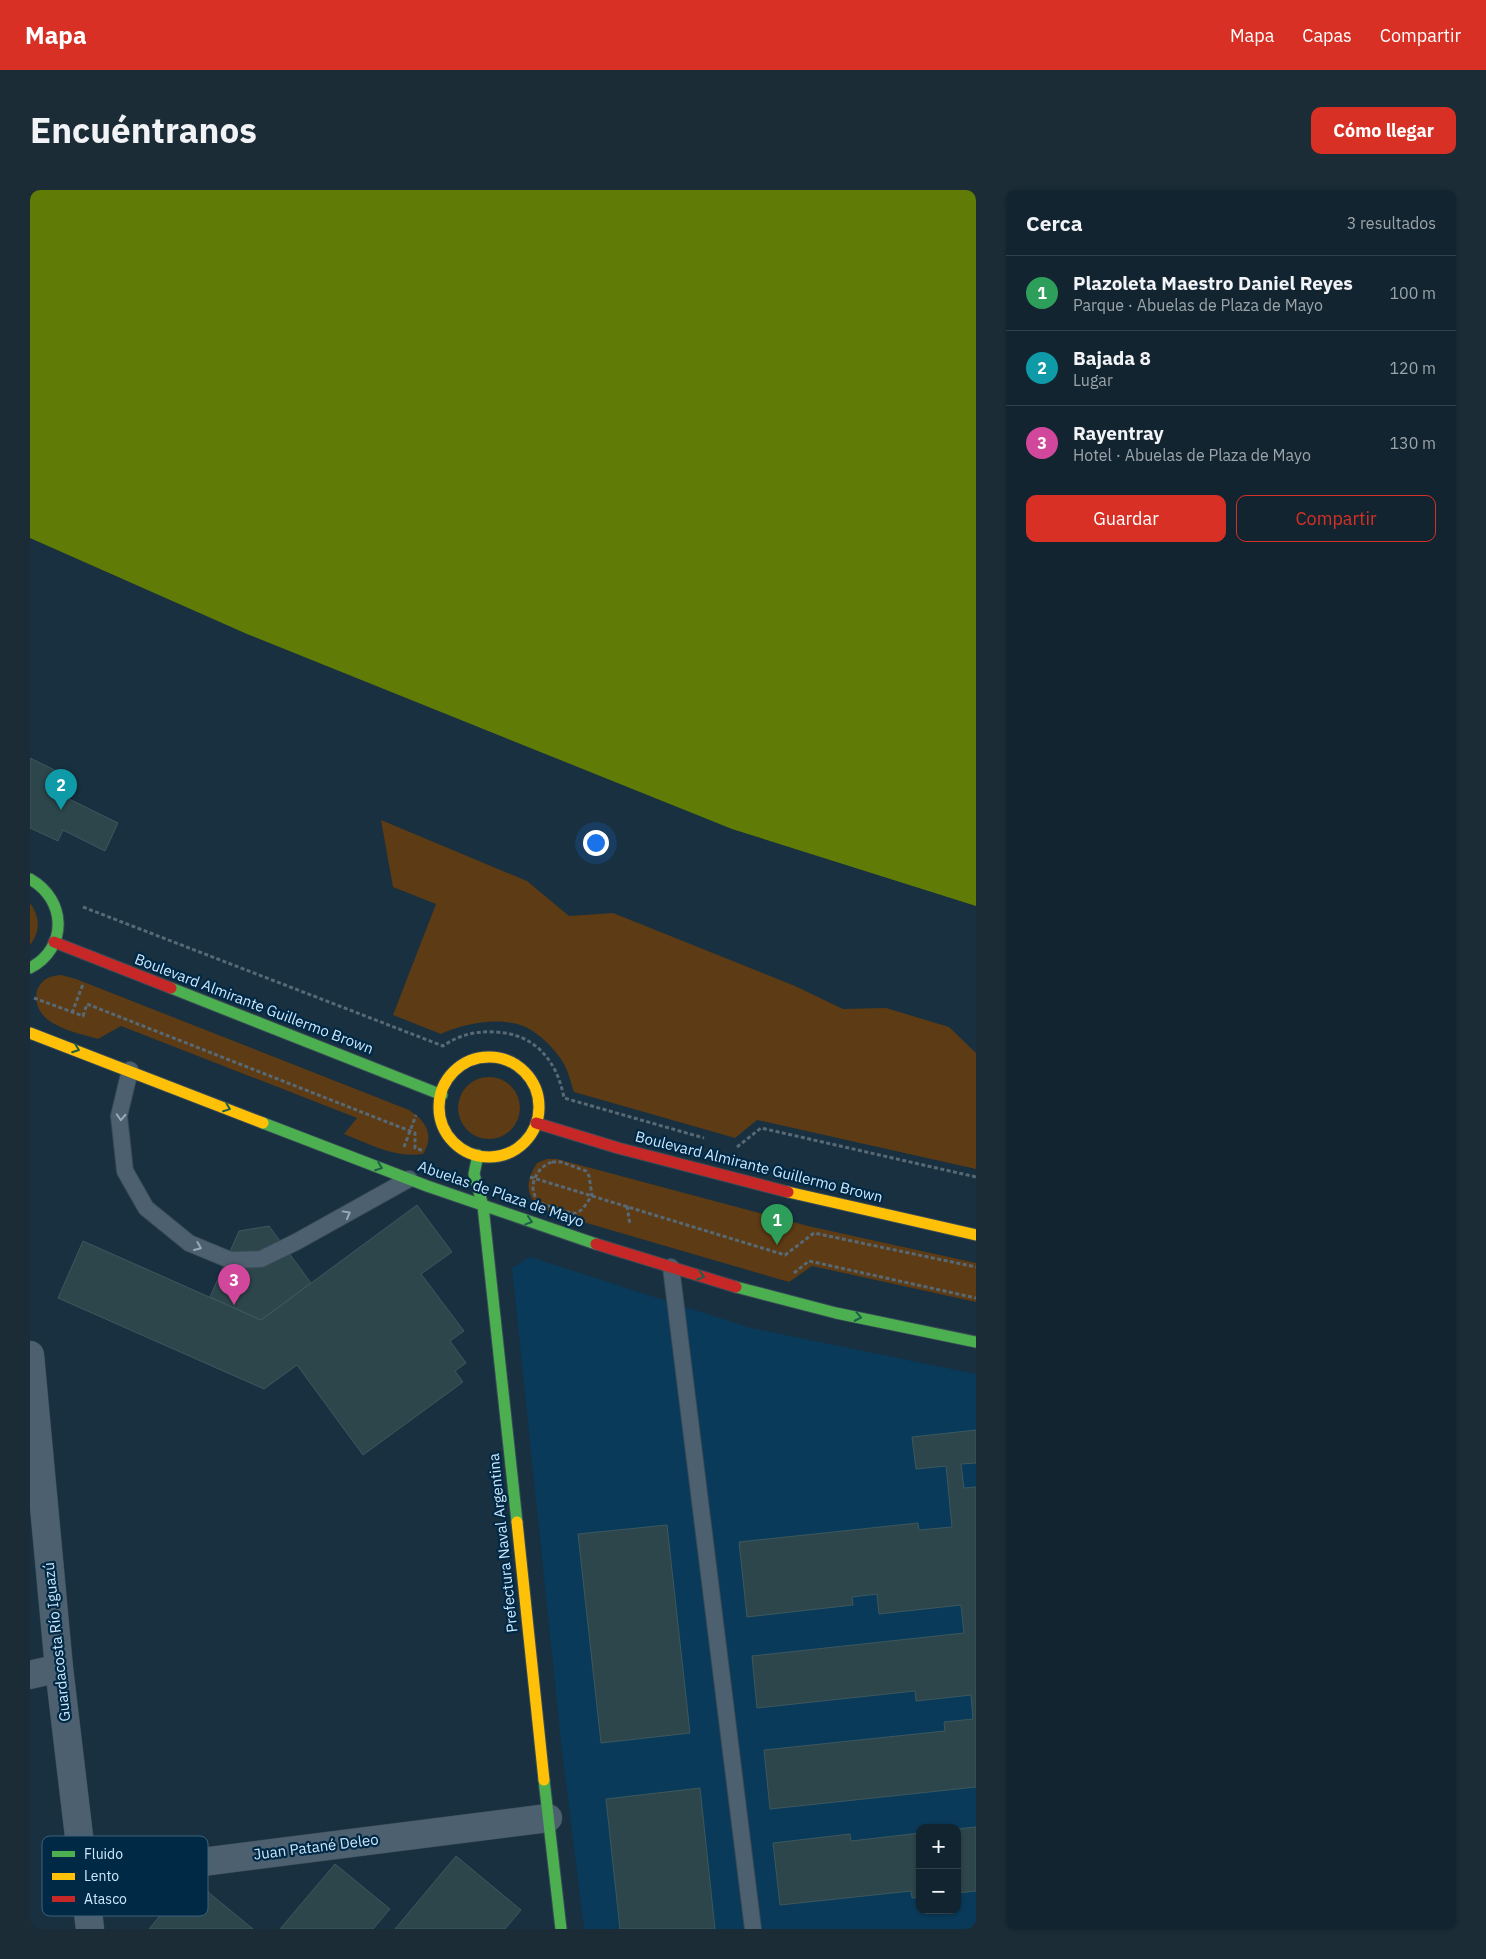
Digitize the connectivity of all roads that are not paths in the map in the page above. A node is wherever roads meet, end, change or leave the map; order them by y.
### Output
1 (30, 879) edge
2 (54, 942) junction
3 (30, 968) edge
4 (30, 1032) edge
5 (130, 1070) junction
6 (442, 1095) junction
7 (536, 1124) junction
8 (478, 1155) junction
9 (409, 1179) junction
10 (483, 1206) junction
11 (976, 1234) edge
12 (671, 1267) junction
13 (976, 1342) edge
14 (30, 1354) edge
15 (59, 1668) junction
16 (30, 1675) edge
17 (548, 1818) junction
18 (79, 1836) edge
19 (208, 1861) edge
20 (88, 1916) edge
21 (90, 1929) edge
22 (561, 1929) edge
23 (753, 1929) edge

1 - 2 street
2 - 3 street
2 - 6 street, Boulevard Almirante Guillermo Brown
4 -> 5 street, Abuelas de Plaza de Mayo
5 -> 9 street, Abuelas de Plaza de Mayo
5 -> 9 lane
6 - 7 street
6 - 8 street
7 - 8 street
7 - 11 street, Boulevard Almirante Guillermo Brown
8 - 10 street, Prefectura Naval Argentina
9 - 10 street, Abuelas de Plaza de Mayo
10 -> 12 street, Abuelas de Plaza de Mayo
10 - 17 street, Prefectura Naval Argentina
12 -> 13 street, Abuelas de Plaza de Mayo
12 - 23 lane
14 - 15 street, Guardacosta Río Iguazú
15 - 16 street
15 - 18 street, Guardacosta Río Iguazú
17 - 19 street, Juan Patané Deleo
17 - 22 street, Prefectura Naval Argentina
20 - 21 street, Guardacosta Río Iguazú

